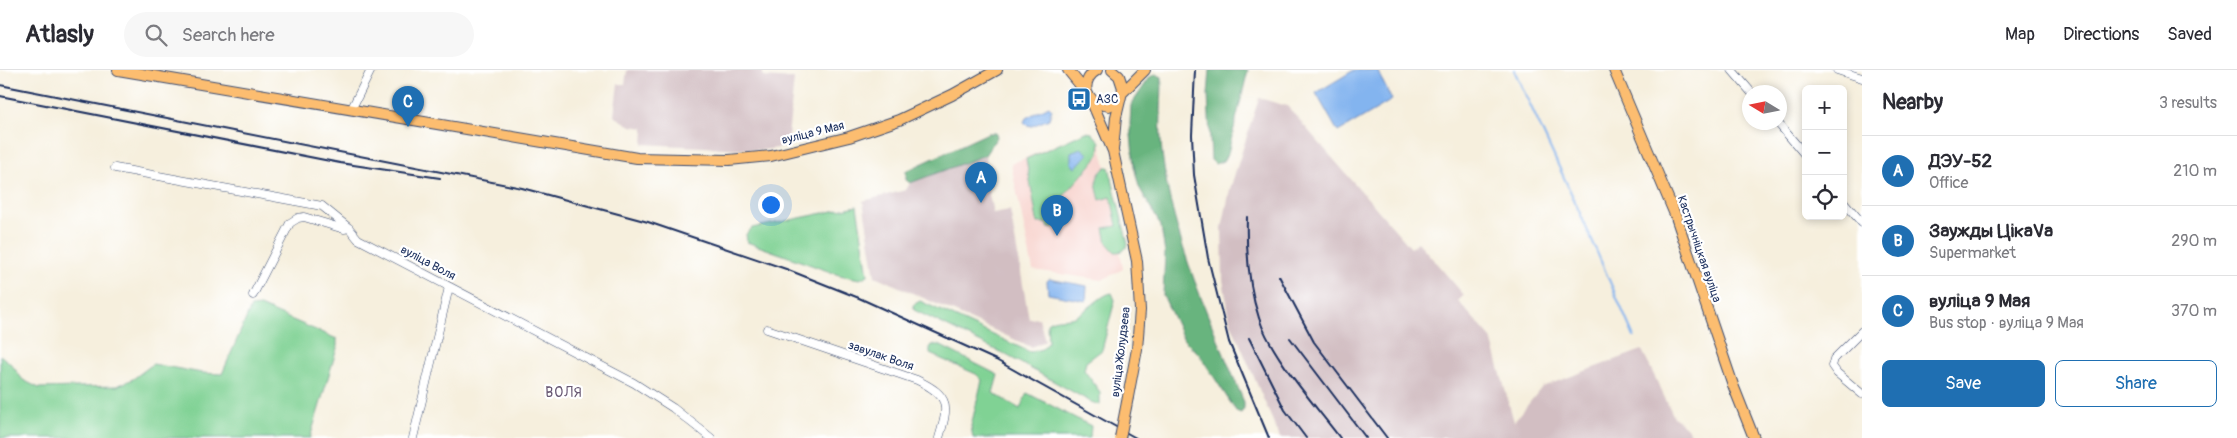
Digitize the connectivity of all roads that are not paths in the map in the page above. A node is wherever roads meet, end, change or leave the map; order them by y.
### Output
1 (118, 70) edge
2 (371, 70) edge
3 (997, 70) edge
4 (1068, 70) edge
5 (1097, 70) edge
6 (1112, 70) edge
7 (1145, 70) edge
8 (1614, 70) edge
9 (1732, 70) edge
10 (1837, 70) edge
11 (1862, 78) edge
12 (1745, 85) edge
13 (1122, 95) junction
14 (1090, 99) junction
15 (351, 110) junction
16 (1784, 130) edge
17 (1802, 151) edge
18 (1113, 152) junction
19 (115, 168) dead end
20 (1847, 206) edge
21 (1862, 223) edge
22 (348, 228) junction
23 (449, 287) junction
24 (253, 295) dead end
25 (767, 330) dead end
26 (1862, 331) edge
27 (1862, 394) edge
28 (412, 438) edge
29 (711, 438) edge
30 (939, 438) edge
31 (1120, 438) edge
32 (1754, 438) edge

1 - 15 main road, вуліца 9 Мая
2 - 15 street
3 - 15 main road, вуліца 9 Мая
4 - 14 main road
5 - 14 main road
6 - 13 main road
7 - 13 main road
8 - 32 main road, Кастрычніцкая вуліца
9 - 12 street
10 - 11 street
13 - 14 main road
13 - 18 main road
14 - 18 main road
16 - 17 street
18 - 31 main road, вуліца Жолудзева, bridge
19 - 22 street, вуліца Воля
20 - 21 street
22 - 23 street, вуліца Воля
22 - 24 street
23 - 28 street
23 - 29 street, вуліца Воля
25 - 30 street, завулак Воля
26 - 27 street

